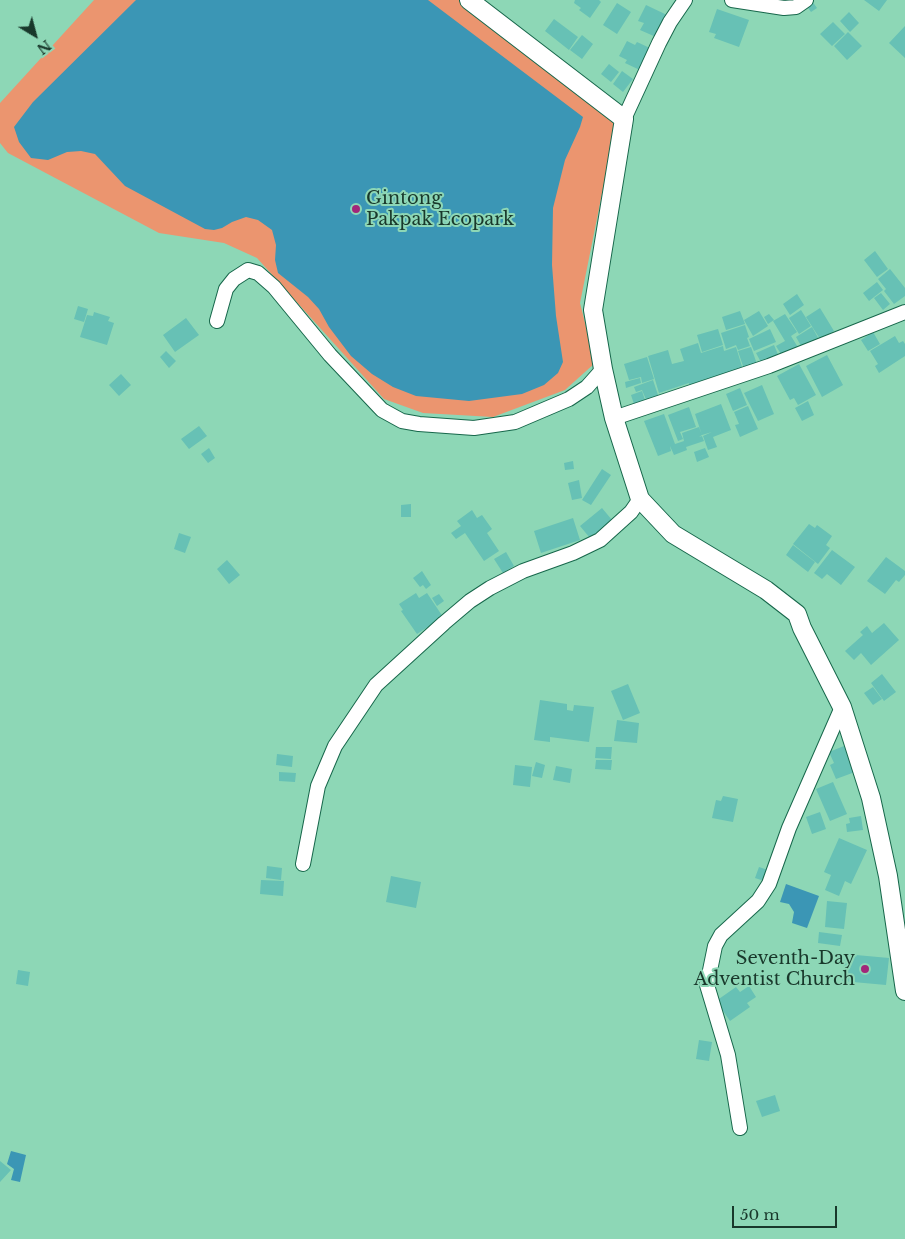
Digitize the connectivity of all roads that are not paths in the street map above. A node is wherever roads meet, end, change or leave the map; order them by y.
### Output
1 (469, 0) edge
2 (685, 0) edge
3 (732, 0) edge
4 (806, 0) edge
5 (624, 120) junction
6 (905, 312) edge
7 (217, 321) dead end
8 (603, 369) junction
9 (614, 418) junction
10 (640, 499) junction
11 (842, 707) junction
12 (303, 864) dead end
13 (905, 992) edge
14 (740, 1128) dead end

1 - 5 street
2 - 5 street
3 - 4 street
5 - 8 street
6 - 9 street
7 - 8 street
8 - 9 street
9 - 10 street
10 - 11 street
10 - 12 street
11 - 13 street
11 - 14 street

